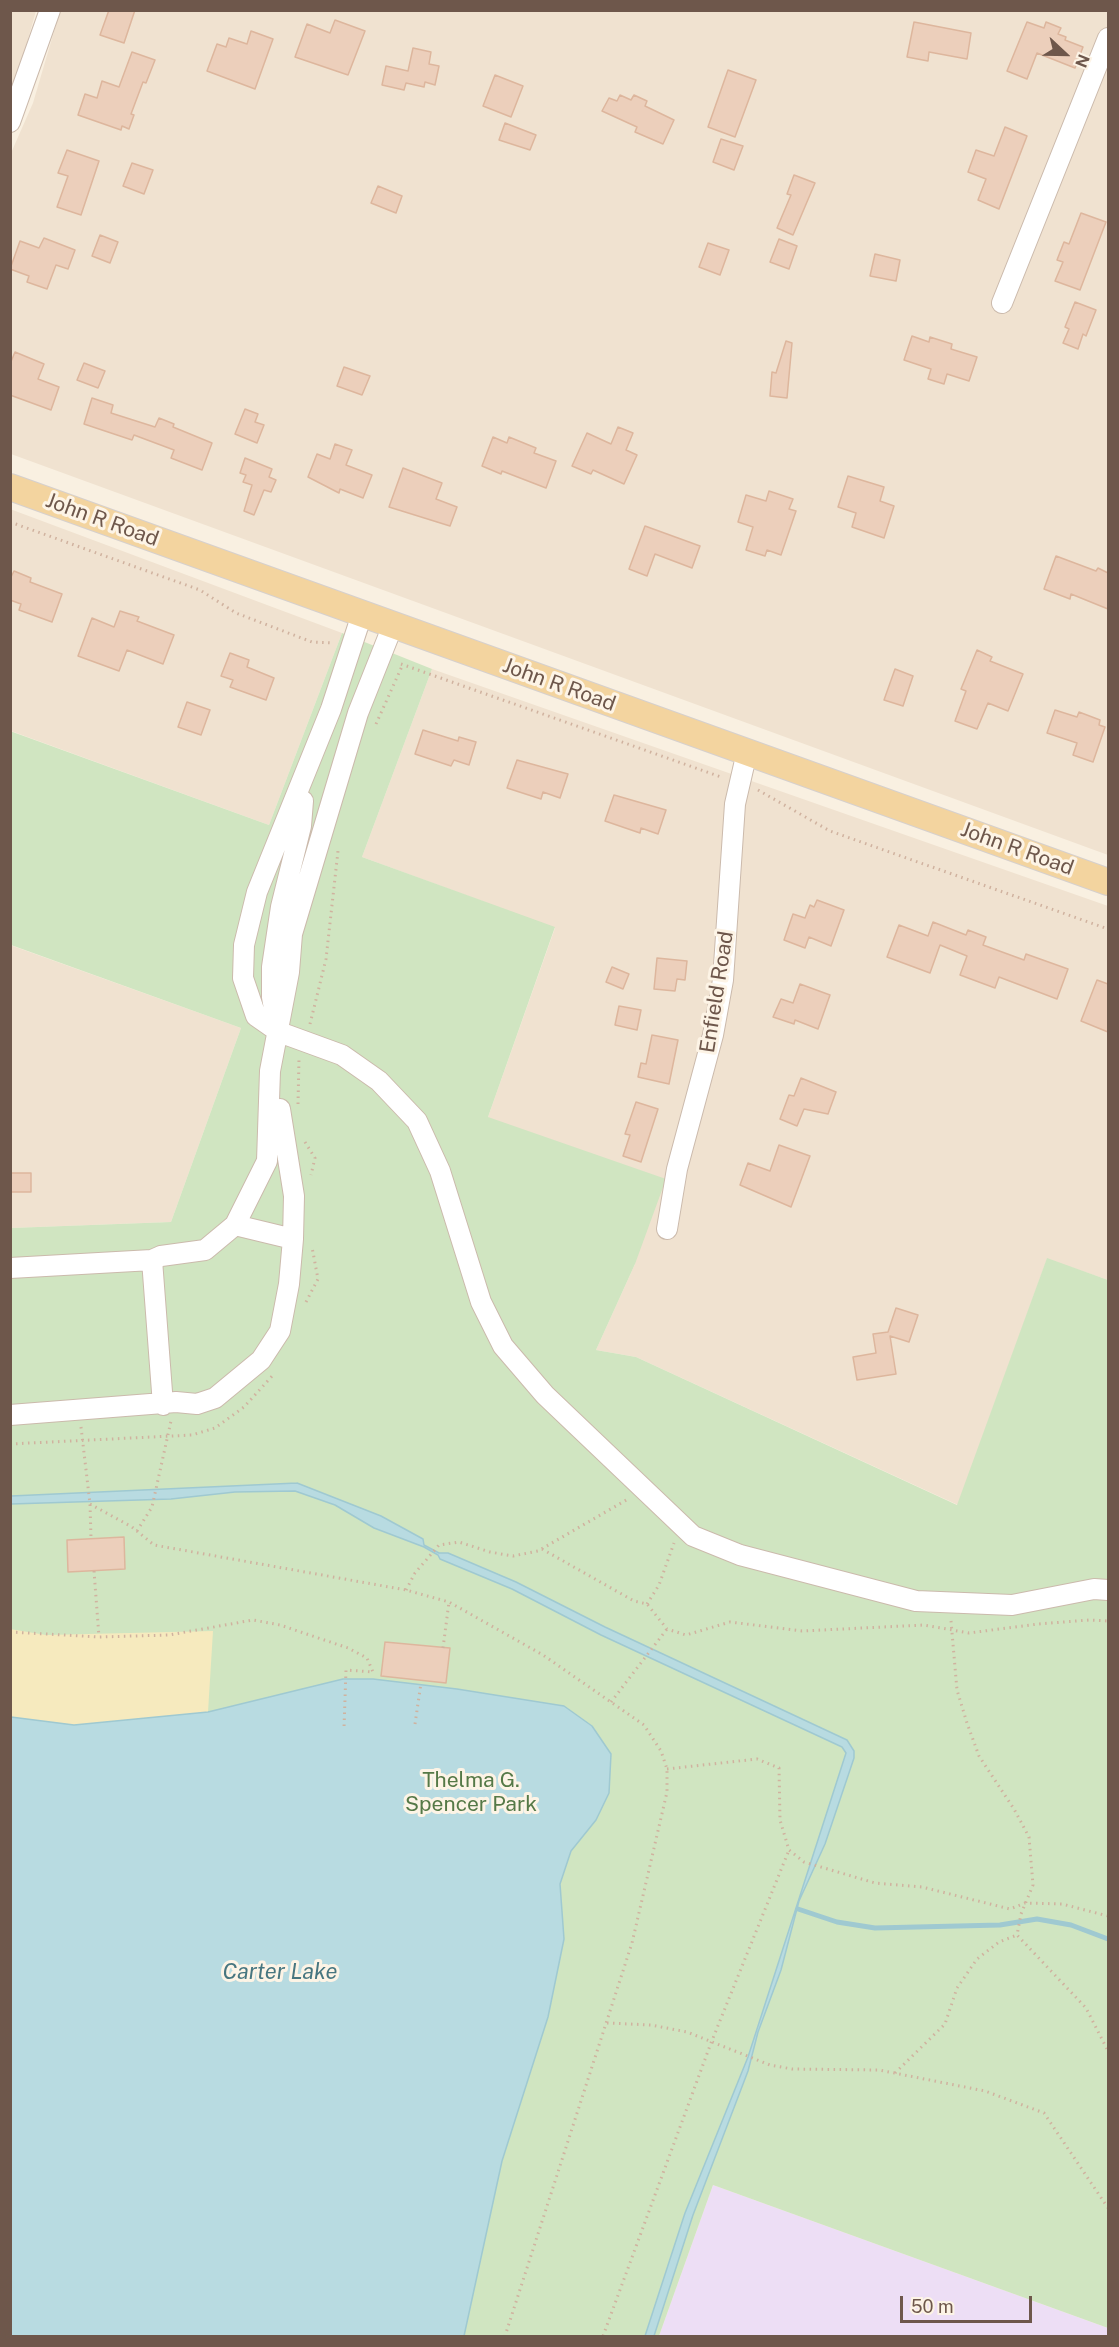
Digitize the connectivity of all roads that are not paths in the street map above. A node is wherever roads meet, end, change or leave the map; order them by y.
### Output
1 (50, 10) edge
2 (1108, 38) edge
3 (10, 122) edge
4 (1002, 303) dead end
5 (10, 487) edge
6 (362, 614) junction
7 (393, 625) junction
8 (747, 752) junction
9 (305, 778) junction
10 (303, 816) junction
11 (326, 818) junction
12 (1108, 882) edge
13 (243, 965) junction
14 (272, 967) junction
15 (279, 1032) junction
16 (235, 1225) junction
17 (668, 1229) dead end
18 (293, 1239) junction
19 (152, 1260) junction
20 (10, 1268) edge
21 (169, 1403) junction
22 (10, 1415) edge
23 (1108, 1590) edge

1 - 3 street
2 - 4 street
5 - 6 main road, John R Road
6 - 7 main road, John R Road
6 - 9 street
7 - 8 main road, John R Road
7 - 11 street
8 - 12 main road, John R Road
8 - 17 street, Enfield Road
9 - 10 street
9 - 13 street
10 - 11 street
10 - 14 street
11 - 15 street
13 - 14 street
13 - 15 street
14 - 15 street
15 - 16 street
15 - 18 street
15 - 23 street
16 - 18 street
16 - 19 street
18 - 21 street
19 - 20 street
19 - 21 street
21 - 22 street

